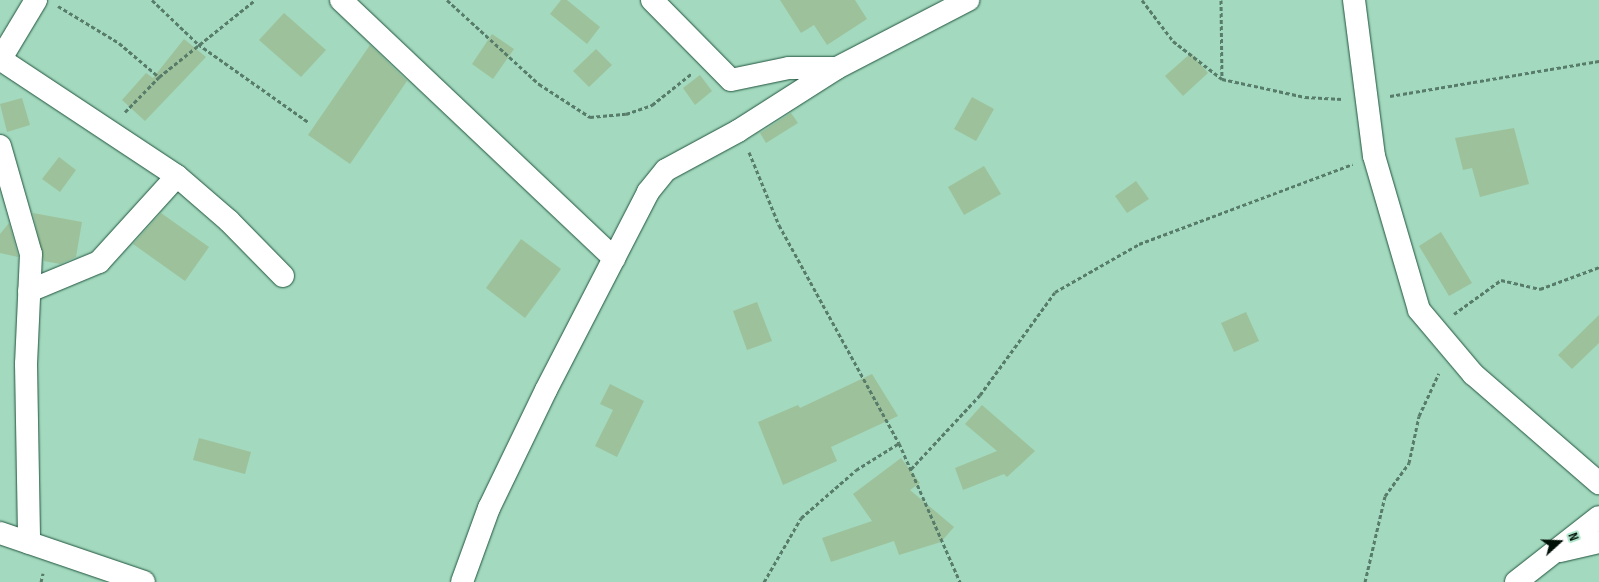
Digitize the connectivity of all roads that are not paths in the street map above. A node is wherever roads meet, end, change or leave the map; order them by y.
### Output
1 (36, 0) edge
2 (341, 0) edge
3 (652, 0) edge
4 (968, 0) edge
5 (1354, 0) edge
6 (0, 60) edge
7 (837, 68) junction
8 (0, 146) edge
9 (177, 176) junction
10 (614, 258) junction
11 (283, 276) dead end
12 (29, 291) junction
13 (1599, 483) edge
14 (1599, 517) edge
15 (0, 533) edge
16 (1599, 542) edge
17 (29, 544) junction
18 (1554, 552) junction
19 (144, 582) edge
20 (462, 582) edge
21 (1516, 582) edge

1 - 6 street
2 - 10 street
3 - 7 street
4 - 7 street
5 - 13 street
6 - 9 street
7 - 10 street
8 - 12 street
9 - 11 street
9 - 12 street
10 - 20 street
12 - 17 street
14 - 18 street
15 - 17 street
16 - 18 street
17 - 19 street
18 - 21 street

